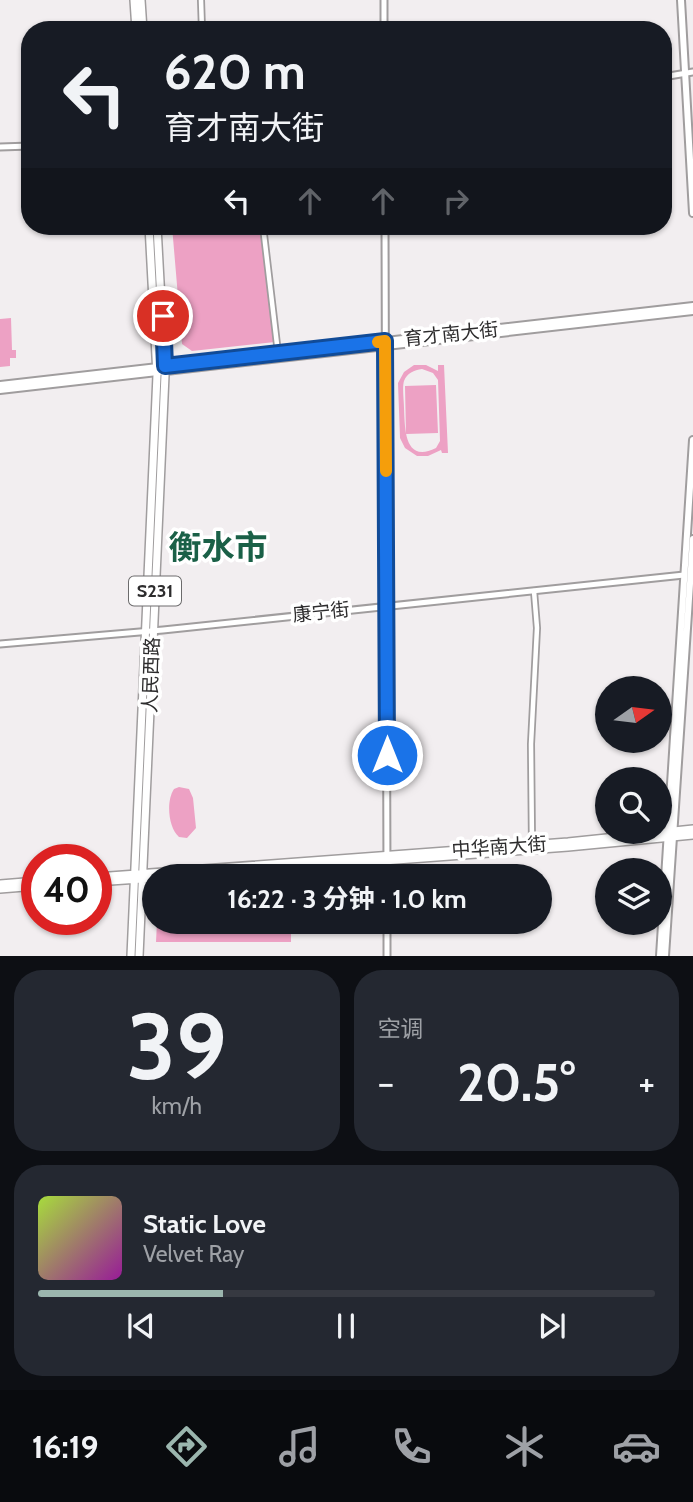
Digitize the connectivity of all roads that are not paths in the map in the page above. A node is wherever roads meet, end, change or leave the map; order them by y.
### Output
1 (134, 0) edge
2 (141, 0) edge
3 (201, 0) edge
4 (384, 0) edge
5 (681, 0) edge
6 (135, 21) edge
7 (142, 21) edge
8 (202, 21) edge
9 (384, 21) edge
10 (689, 72) edge
11 (0, 146) edge
12 (21, 146) edge
13 (693, 213) edge
14 (150, 235) edge
15 (157, 235) edge
16 (265, 235) edge
17 (384, 235) edge
18 (693, 308) edge
19 (385, 344) junction
20 (278, 353) junction
21 (161, 369) junction
22 (0, 388) edge
23 (693, 440) edge
24 (693, 539) edge
25 (684, 575) junction
26 (534, 591) junction
27 (386, 605) junction
28 (149, 631) junction
29 (690, 639) edge
30 (0, 644) edge
31 (672, 797) edge
32 (672, 814) edge
33 (693, 829) edge
34 (672, 834) edge
35 (672, 834) edge
36 (693, 835) edge
37 (595, 839) edge
38 (595, 840) edge
39 (532, 844) junction
40 (669, 844) edge
41 (670, 844) edge
42 (387, 858) junction
43 (318, 864) edge
44 (387, 864) edge
45 (139, 876) junction
46 (142, 876) edge
47 (112, 878) edge
48 (0, 884) edge
49 (21, 884) edge
50 (21, 886) edge
51 (0, 889) edge
52 (387, 934) edge
53 (131, 956) edge
54 (139, 956) edge
55 (387, 956) edge
56 (660, 956) edge
57 (665, 956) edge

1 - 6 main road
2 - 7 main road
3 - 8 street
4 - 9 street
5 - 10 main road
10 - 13 main road
11 - 12 street
14 - 21 main road, 人民西路 / S231
15 - 21 main road, 人民西路 / S231
16 - 20 street
17 - 19 street
18 - 19 main road, 育才南大街
19 - 20 main road, 育才南大街
19 - 21 main road, 育才南大街
19 - 27 street
20 - 21 main road, 育才南大街
21 - 22 main road, 育才南大街
21 - 28 main road, 人民西路 / S231
23 - 25 main road
24 - 29 main road
25 - 26 street, 康宁街
25 - 31 main road
26 - 27 street, 康宁街
26 - 39 street
27 - 28 street, 康宁街
27 - 42 street
28 - 30 street, 康宁街
28 - 45 main road, 人民西路 / S231
29 - 32 main road
33 - 34 main road, 中华南大街
35 - 36 main road, 中华南大街
37 - 39 main road, 中华南大街
38 - 42 main road, 中华南大街
39 - 42 main road, 中华南大街
40 - 56 main road
41 - 57 main road
42 - 43 main road, 中华南大街
42 - 44 street
42 - 45 main road, 中华南大街
45 - 46 main road, 中华南大街
45 - 47 main road, 中华南大街
45 - 53 main road, 人民西路 / S231
45 - 54 main road, 人民西路 / S231
48 - 49 main road
50 - 51 main road
52 - 55 street

